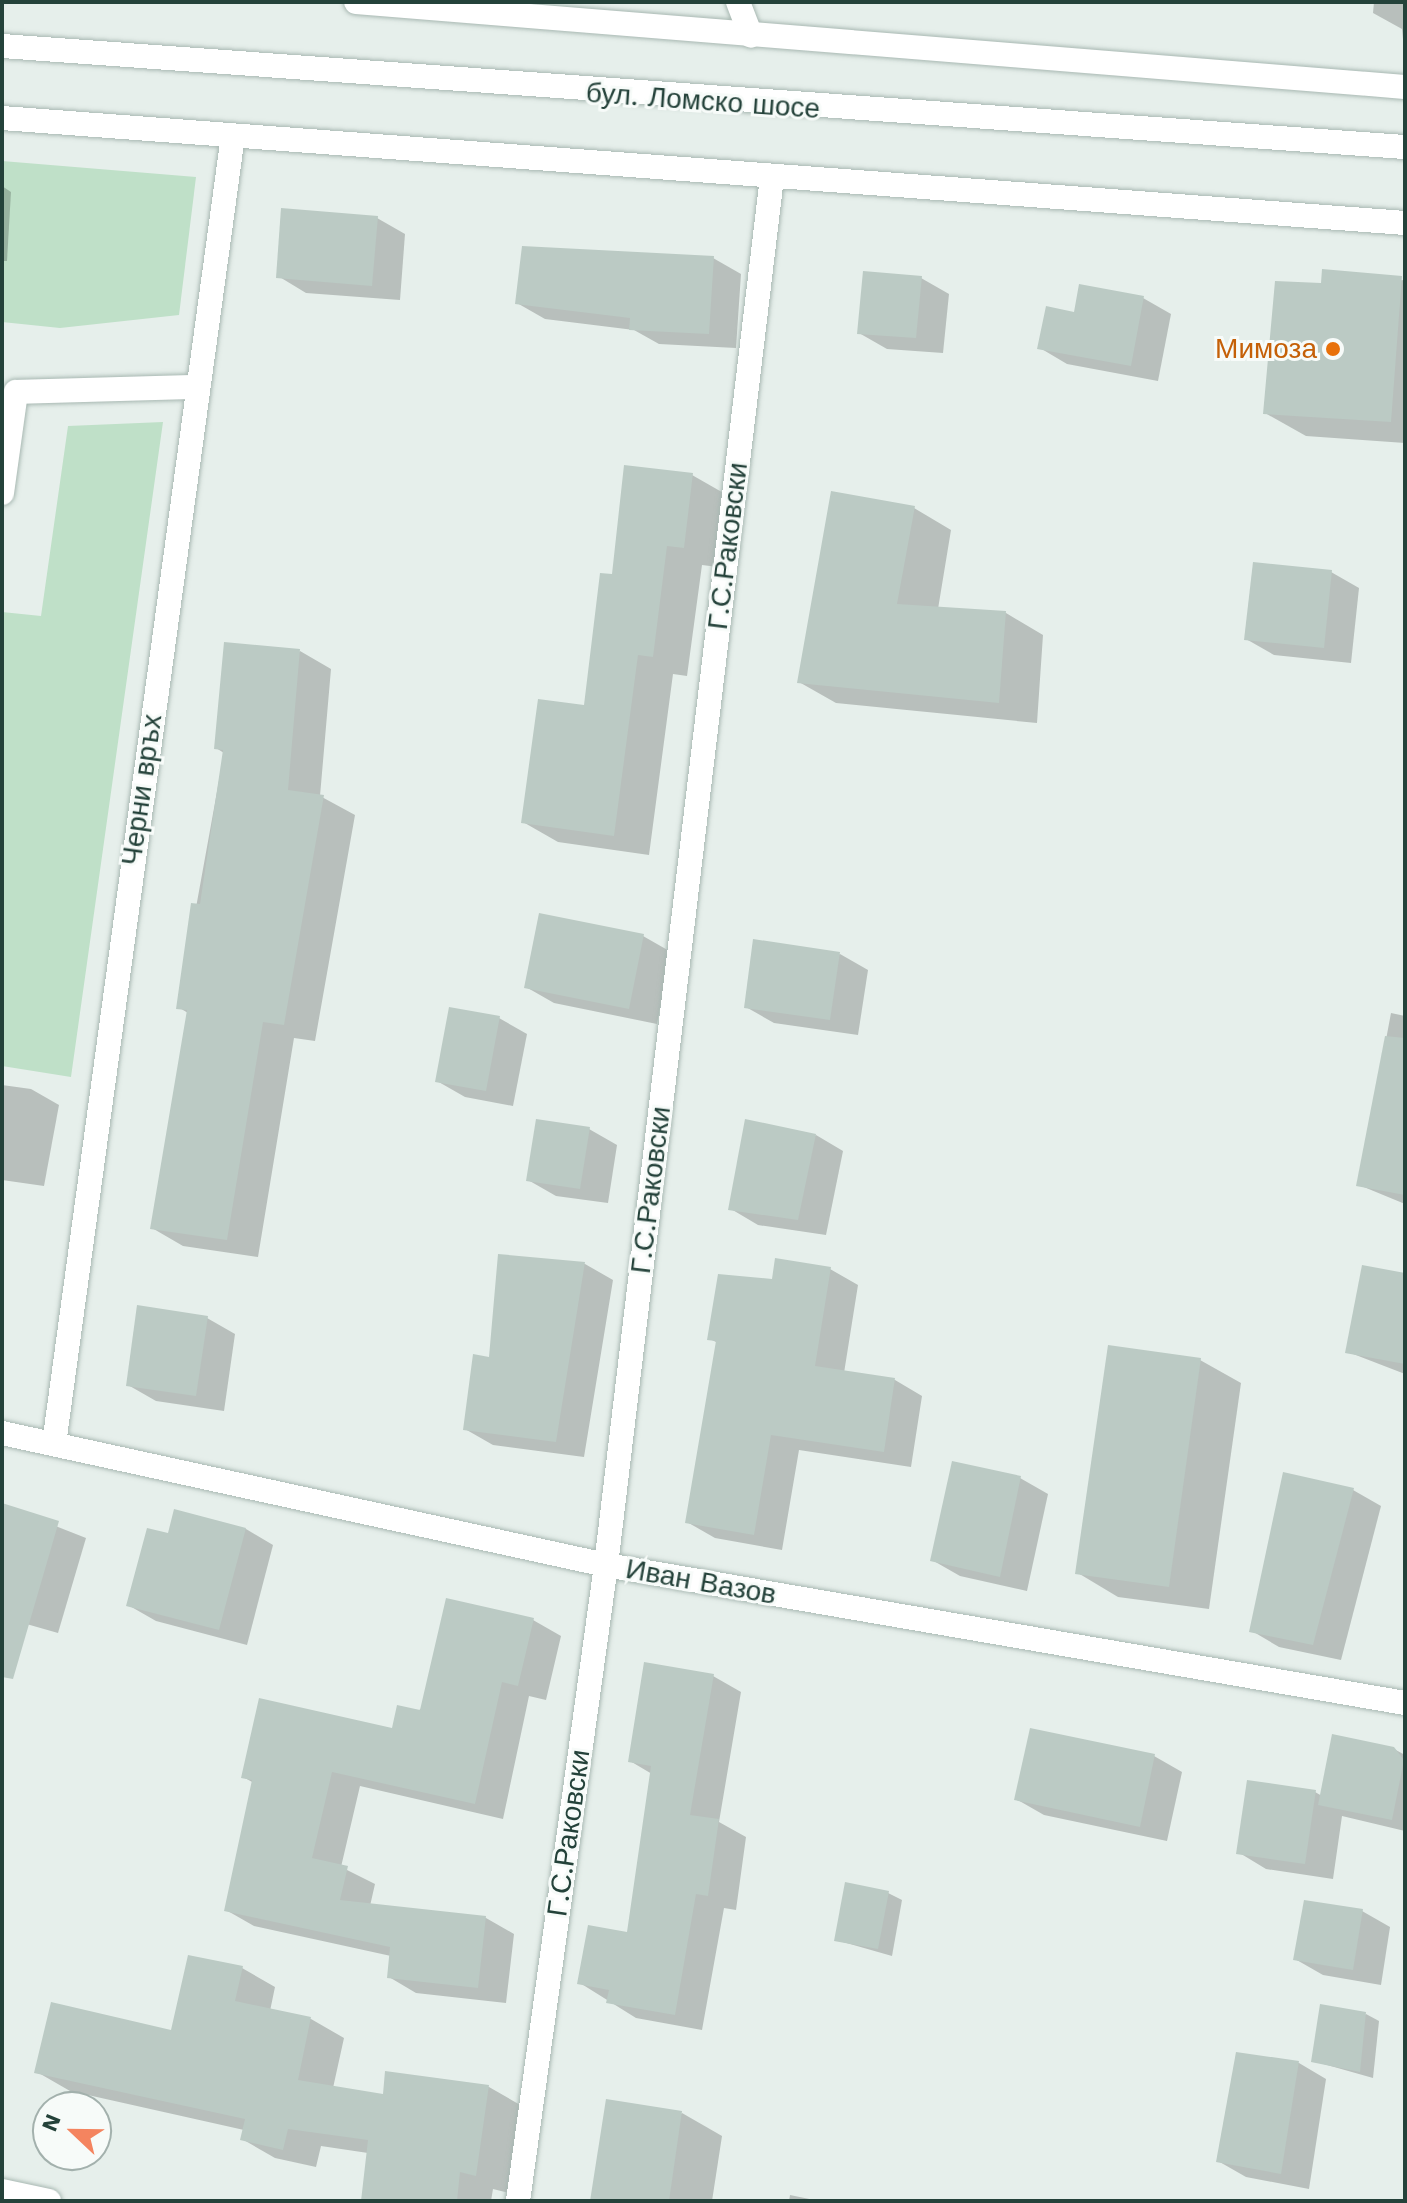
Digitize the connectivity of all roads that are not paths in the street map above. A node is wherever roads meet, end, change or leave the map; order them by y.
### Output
1 (356, 2) edge
2 (738, 2) edge
3 (751, 36) junction
4 (2, 46) edge
5 (1405, 87) edge
6 (2, 118) edge
7 (233, 136) junction
8 (1405, 147) edge
9 (772, 177) junction
10 (1405, 223) edge
11 (197, 387) junction
12 (9, 390) edge
13 (2, 493) edge
14 (2, 1433) edge
15 (54, 1444) junction
16 (606, 1565) junction
17 (1405, 1703) edge
18 (2, 2191) edge
19 (49, 2201) edge
20 (518, 2201) edge

1 - 3 street
2 - 3 street
3 - 5 street
4 - 8 street, бул. Ломско шосе
6 - 7 street
7 - 9 street
7 - 11 street, Черни връх
9 - 10 street
9 - 16 street, Г.С.Раковски
11 - 12 street
11 - 15 street, Черни връх
12 - 13 street
14 - 15 street, Иван Вазов
15 - 16 street, Иван Вазов
16 - 17 street, Иван Вазов
16 - 20 street, Г.С.Раковски
18 - 19 street

